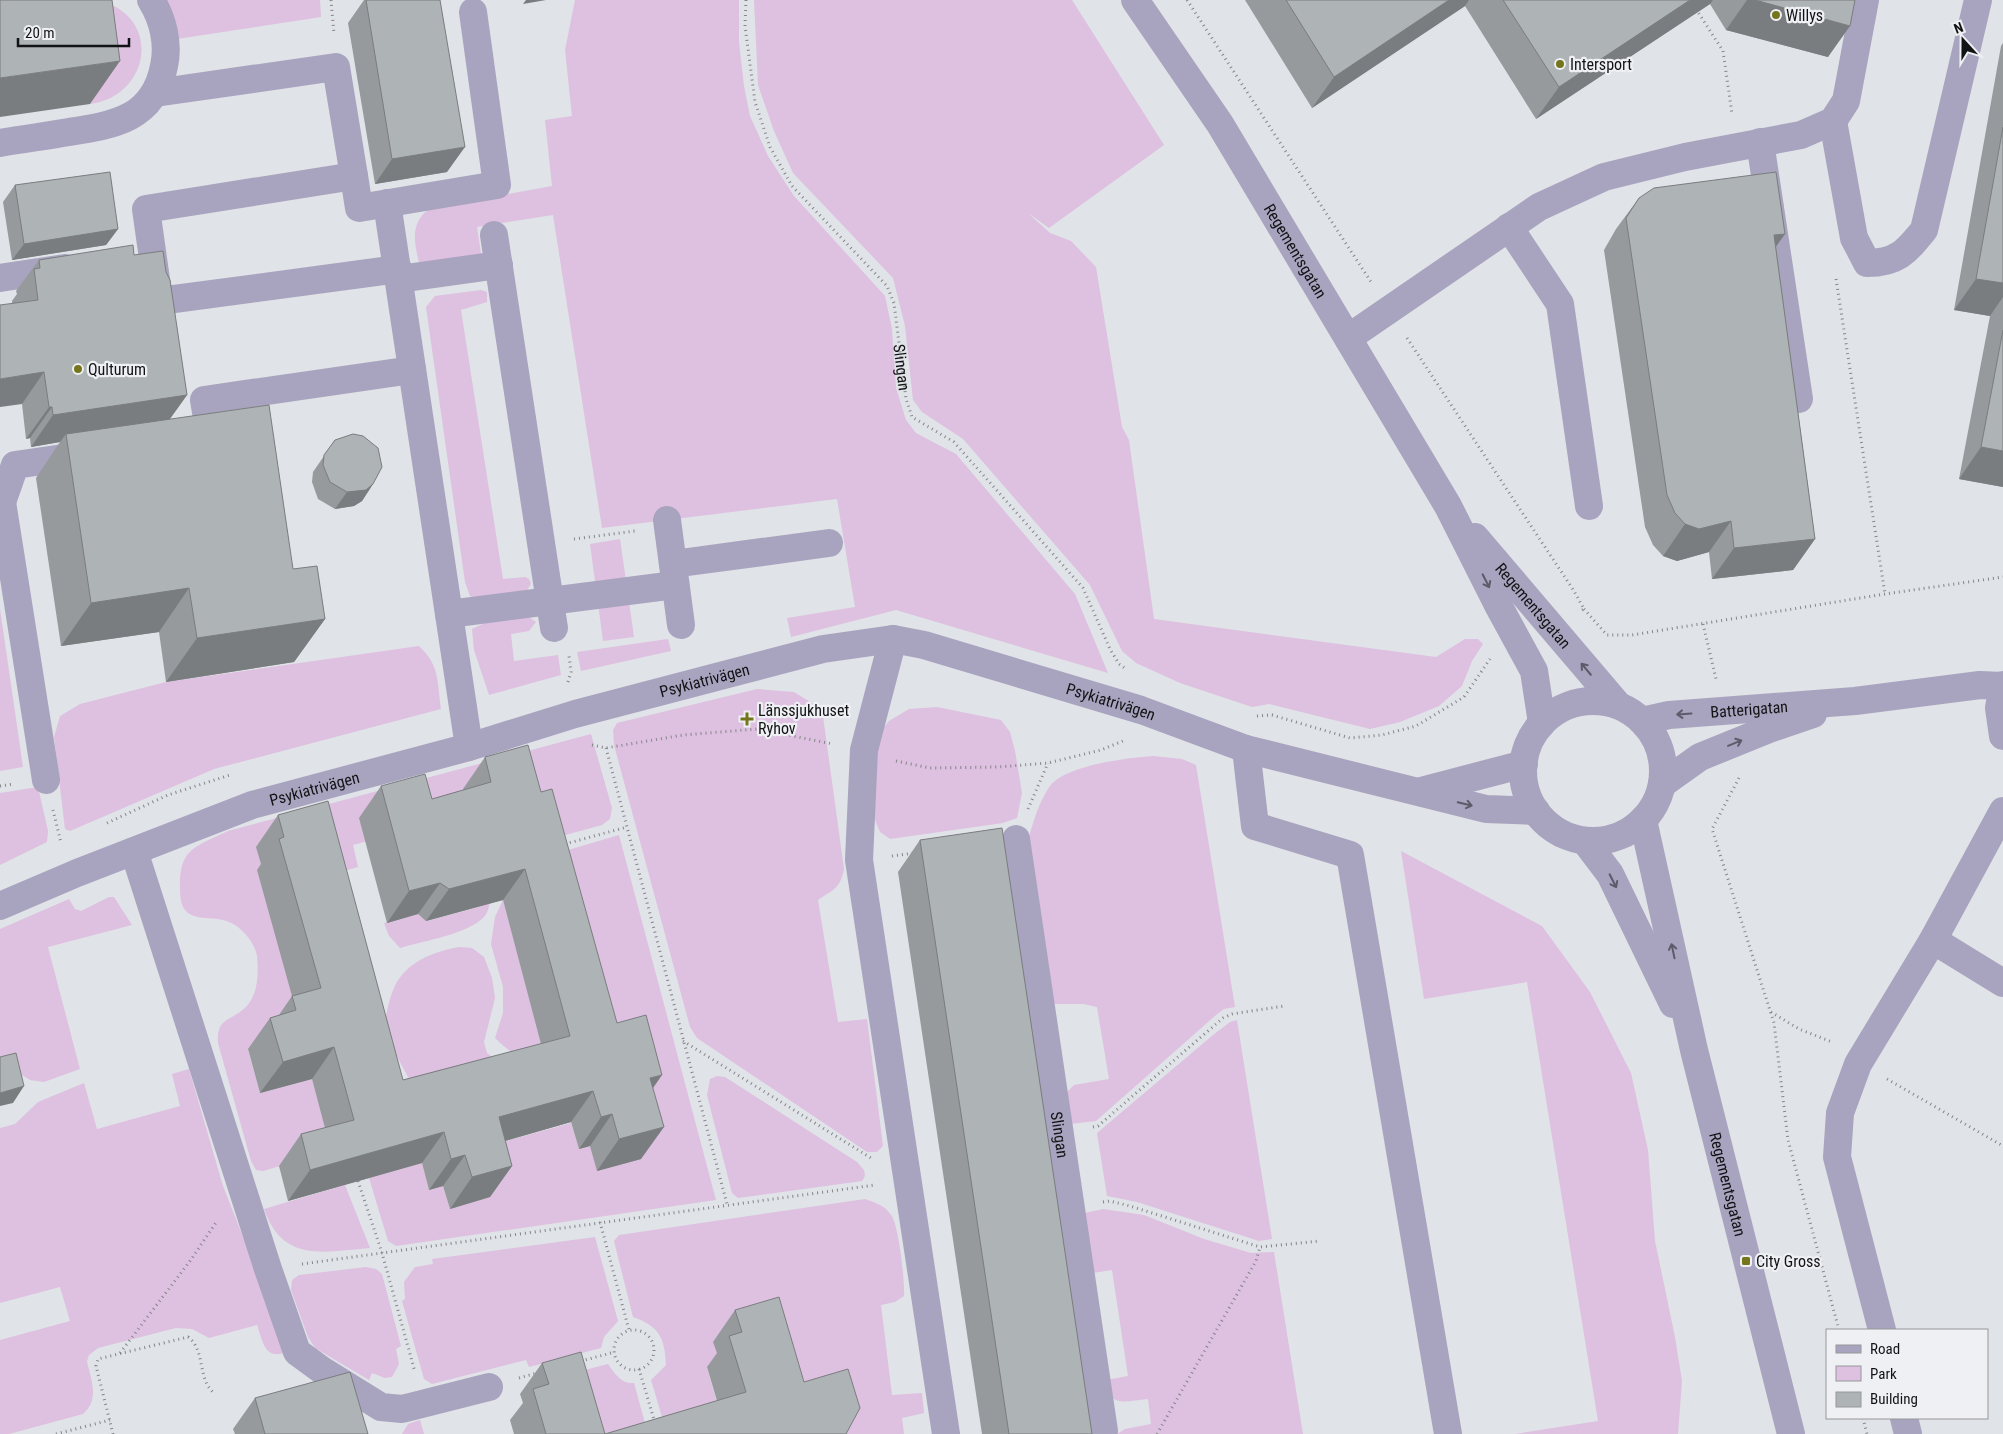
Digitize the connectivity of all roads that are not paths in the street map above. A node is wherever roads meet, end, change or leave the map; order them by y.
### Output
1 (151, 0) edge
2 (1135, 0) edge
3 (1865, 0) edge
4 (1978, 0) edge
5 (473, 12) dead end
6 (155, 93) junction
7 (1833, 121) junction
8 (0, 142) edge
9 (1748, 144) junction
10 (354, 176) junction
11 (387, 203) junction
12 (1510, 227) junction
13 (494, 235) dead end
14 (152, 254) junction
15 (124, 258) edge
16 (86, 265) edge
17 (499, 265) junction
18 (398, 274) junction
19 (0, 278) edge
20 (1348, 338) junction
21 (412, 370) junction
22 (1799, 399) dead end
23 (171, 442) edge
24 (112, 451) edge
25 (1, 502) edge
26 (1448, 506) junction
27 (1590, 506) dead end
28 (668, 523) road end
29 (829, 543) dead end
30 (674, 575) junction
31 (449, 614) junction
32 (552, 615) junction
33 (681, 625) dead end
34 (893, 639) junction
35 (2003, 686) edge
36 (1855, 701) junction
37 (1618, 705) junction
38 (1642, 721) junction
39 (1542, 723) junction
40 (2003, 736) edge
41 (469, 747) junction
42 (1246, 749) junction
43 (1524, 764) junction
44 (46, 780) dead end
45 (1662, 784) junction
46 (1418, 792) junction
47 (1536, 811) junction
48 (2003, 812) edge
49 (1643, 820) junction
50 (1016, 839) road end
51 (1585, 841) junction
52 (134, 851) junction
53 (0, 906) edge
54 (1933, 940) junction
55 (2003, 984) edge
56 (1694, 1050) junction
57 (1882, 1329) edge
58 (489, 1387) road end
59 (1904, 1419) edge
60 (1104, 1431) dead end
61 (946, 1434) edge
62 (1448, 1434) edge
63 (1791, 1434) edge
64 (1908, 1434) edge

1 - 6 street
2 - 20 street, Regementsgatan
3 - 7 street
4 - 7 street
5 - 11 street
6 - 8 street
6 - 10 street
7 - 9 street
9 - 12 street
9 - 22 street
10 - 11 street
10 - 14 street
11 - 18 street
12 - 20 street
12 - 27 street
13 - 17 street
14 - 15 street
14 - 18 street
16 - 19 street
17 - 18 street
17 - 32 street
18 - 21 street
20 - 26 street, Regementsgatan
21 - 23 street
21 - 31 street
24 - 25 street
25 - 44 street
37 -> 26 street, Regementsgatan
26 -> 39 street, Regementsgatan
28 - 30 street
29 - 30 street
30 - 32 street
30 - 33 street
31 - 32 street
31 - 41 street
34 - 41 street, Psykiatrivägen
34 - 42 street, Psykiatrivägen
34 - 61 street
35 - 36 street, Batterigatan
35 - 40 street
36 -> 38 street, Batterigatan
45 -> 36 street, Batterigatan
37 - 38 street
37 - 39 street
38 - 45 street
39 - 43 street
41 - 52 street, Psykiatrivägen
42 - 46 street, Psykiatrivägen
42 - 62 street
43 - 46 street, Psykiatrivägen
43 - 47 street
45 - 49 street
46 -> 47 street, Psykiatrivägen
47 - 51 street
48 - 54 street
49 - 51 street
56 -> 49 street, Regementsgatan
50 - 60 street, Slingan
51 -> 56 street, Regementsgatan
52 - 53 street, Psykiatrivägen
52 - 58 street
54 - 55 street
54 - 57 street
56 - 63 street, Regementsgatan
59 - 64 street

